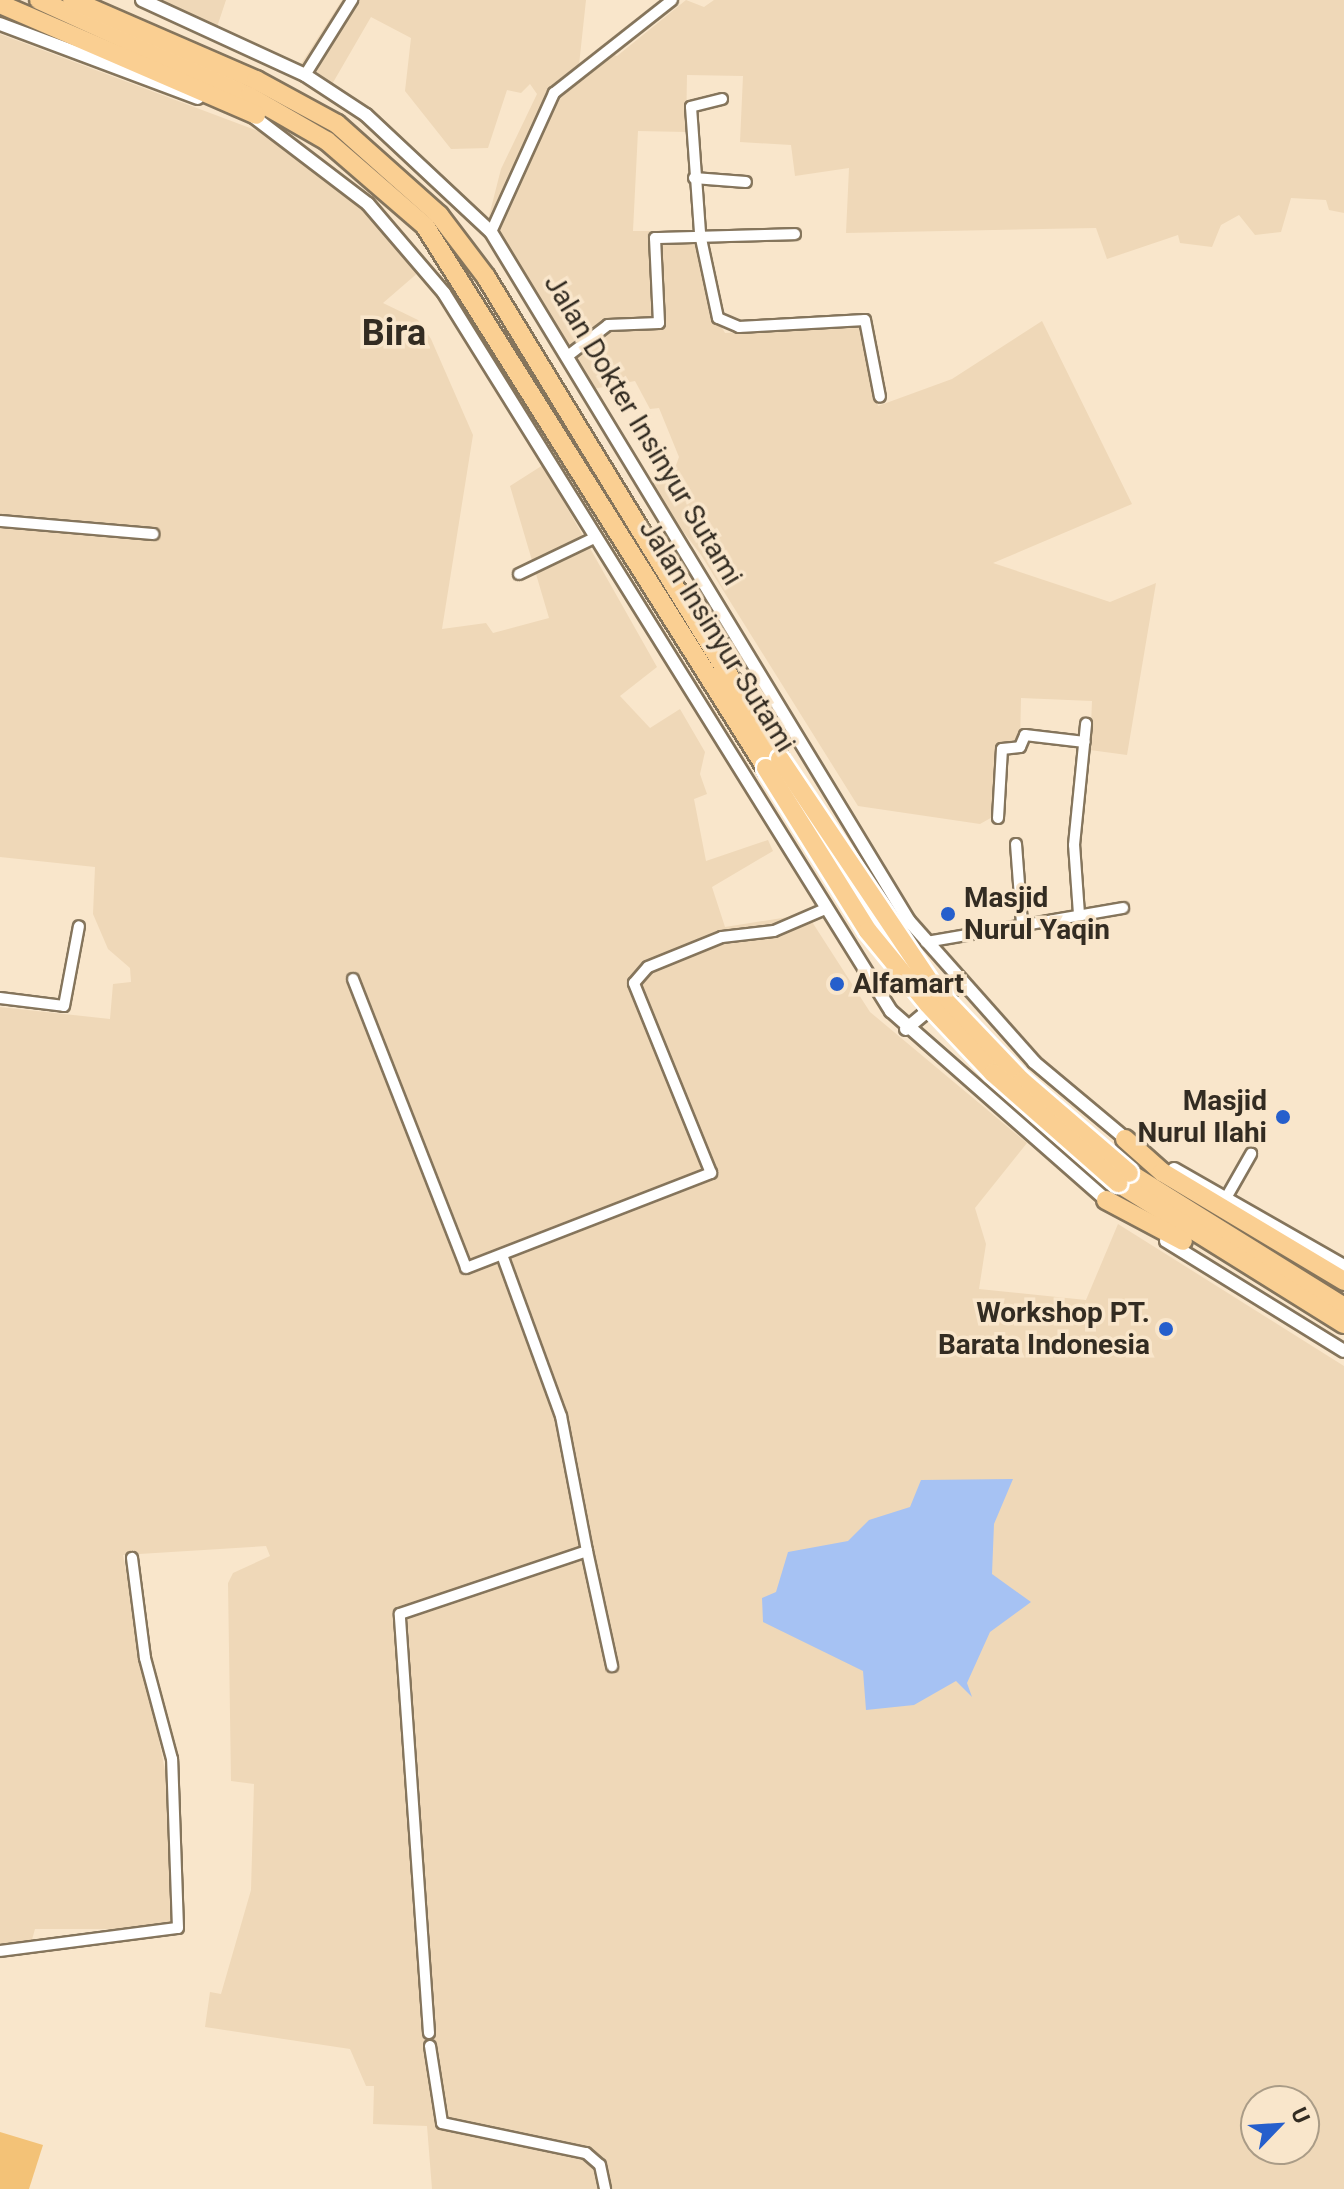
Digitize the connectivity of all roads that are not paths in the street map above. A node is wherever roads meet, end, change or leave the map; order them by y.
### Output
1 (39, 0) edge
2 (72, 0) edge
3 (142, 0) edge
4 (352, 0) edge
5 (672, 0) edge
6 (0, 4) edge
7 (0, 24) edge
8 (305, 75) junction
9 (722, 99) dead end
10 (256, 115) junction
11 (694, 178) junction
12 (746, 182) dead end
13 (491, 232) junction
14 (700, 234) junction
15 (795, 234) dead end
16 (569, 355) junction
17 (880, 397) dead end
18 (0, 521) edge
19 (153, 534) dead end
20 (594, 538) junction
21 (519, 574) dead end
22 (1086, 724) dead end
23 (1085, 742) junction
24 (773, 764) junction
25 (998, 818) dead end
26 (1016, 844) dead end
27 (1123, 908) dead end
28 (825, 909) junction
29 (1079, 914) junction
30 (1022, 923) junction
31 (79, 926) dead end
32 (926, 942) junction
33 (353, 979) dead end
34 (961, 983) junction
35 (0, 998) edge
36 (906, 1029) junction
37 (1125, 1139) junction
38 (1251, 1154) dead end
39 (1123, 1178) junction
40 (1226, 1198) junction
41 (1106, 1200) junction
42 (502, 1255) junction
43 (1344, 1266) edge
44 (1344, 1281) edge
45 (1344, 1307) edge
46 (1317, 1310) junction
47 (1344, 1324) edge
48 (1344, 1351) edge
49 (587, 1551) junction
50 (132, 1558) dead end
51 (612, 1666) dead end
52 (0, 1951) edge
53 (429, 2033) dead end
54 (430, 2046) dead end
55 (605, 2189) edge

1 - 24 highway, Jalan Insinyur Sutami
2 - 24 highway, Jalan Insinyur Sutami
3 - 8 street, Jalan Dokter Insinyur Sutami
4 - 8 street
5 - 13 street
6 - 10 highway
7 - 10 street
8 - 13 street, Jalan Dokter Insinyur Sutami
9 - 11 street
10 - 20 street
11 - 12 street
11 - 14 street
13 - 16 street, Jalan Dokter Insinyur Sutami
14 - 15 street
14 - 16 street
14 - 17 street
16 - 32 street, Jalan Dokter Insinyur Sutami
18 - 19 street
20 - 21 street
20 - 28 street
22 - 23 street
23 - 25 street
23 - 29 street
24 - 39 highway, Jalan Insinyur Sutami, bridge
26 - 30 street
27 - 29 street
28 - 36 street
28 - 42 street
29 - 30 street
30 - 32 street
31 - 35 street
32 - 34 street, Jalan Dokter Insinyur Sutami
33 - 42 street
34 - 36 street
34 - 37 street, Jalan Dokter Insinyur Sutami
36 - 41 street
37 - 40 street, Jalan Dokter Insinyur Sutami
37 - 44 highway
38 - 40 street
39 - 45 highway, Jalan Insinyur Sutami
39 - 46 highway, Jalan Insinyur Sutami
40 - 43 street, Jalan Dokter Insinyur Sutami
41 - 46 highway
41 - 48 street
42 - 49 street
46 - 47 highway, Jalan Insinyur Sutami
49 - 51 street
49 - 53 street
50 - 52 street
54 - 55 street

